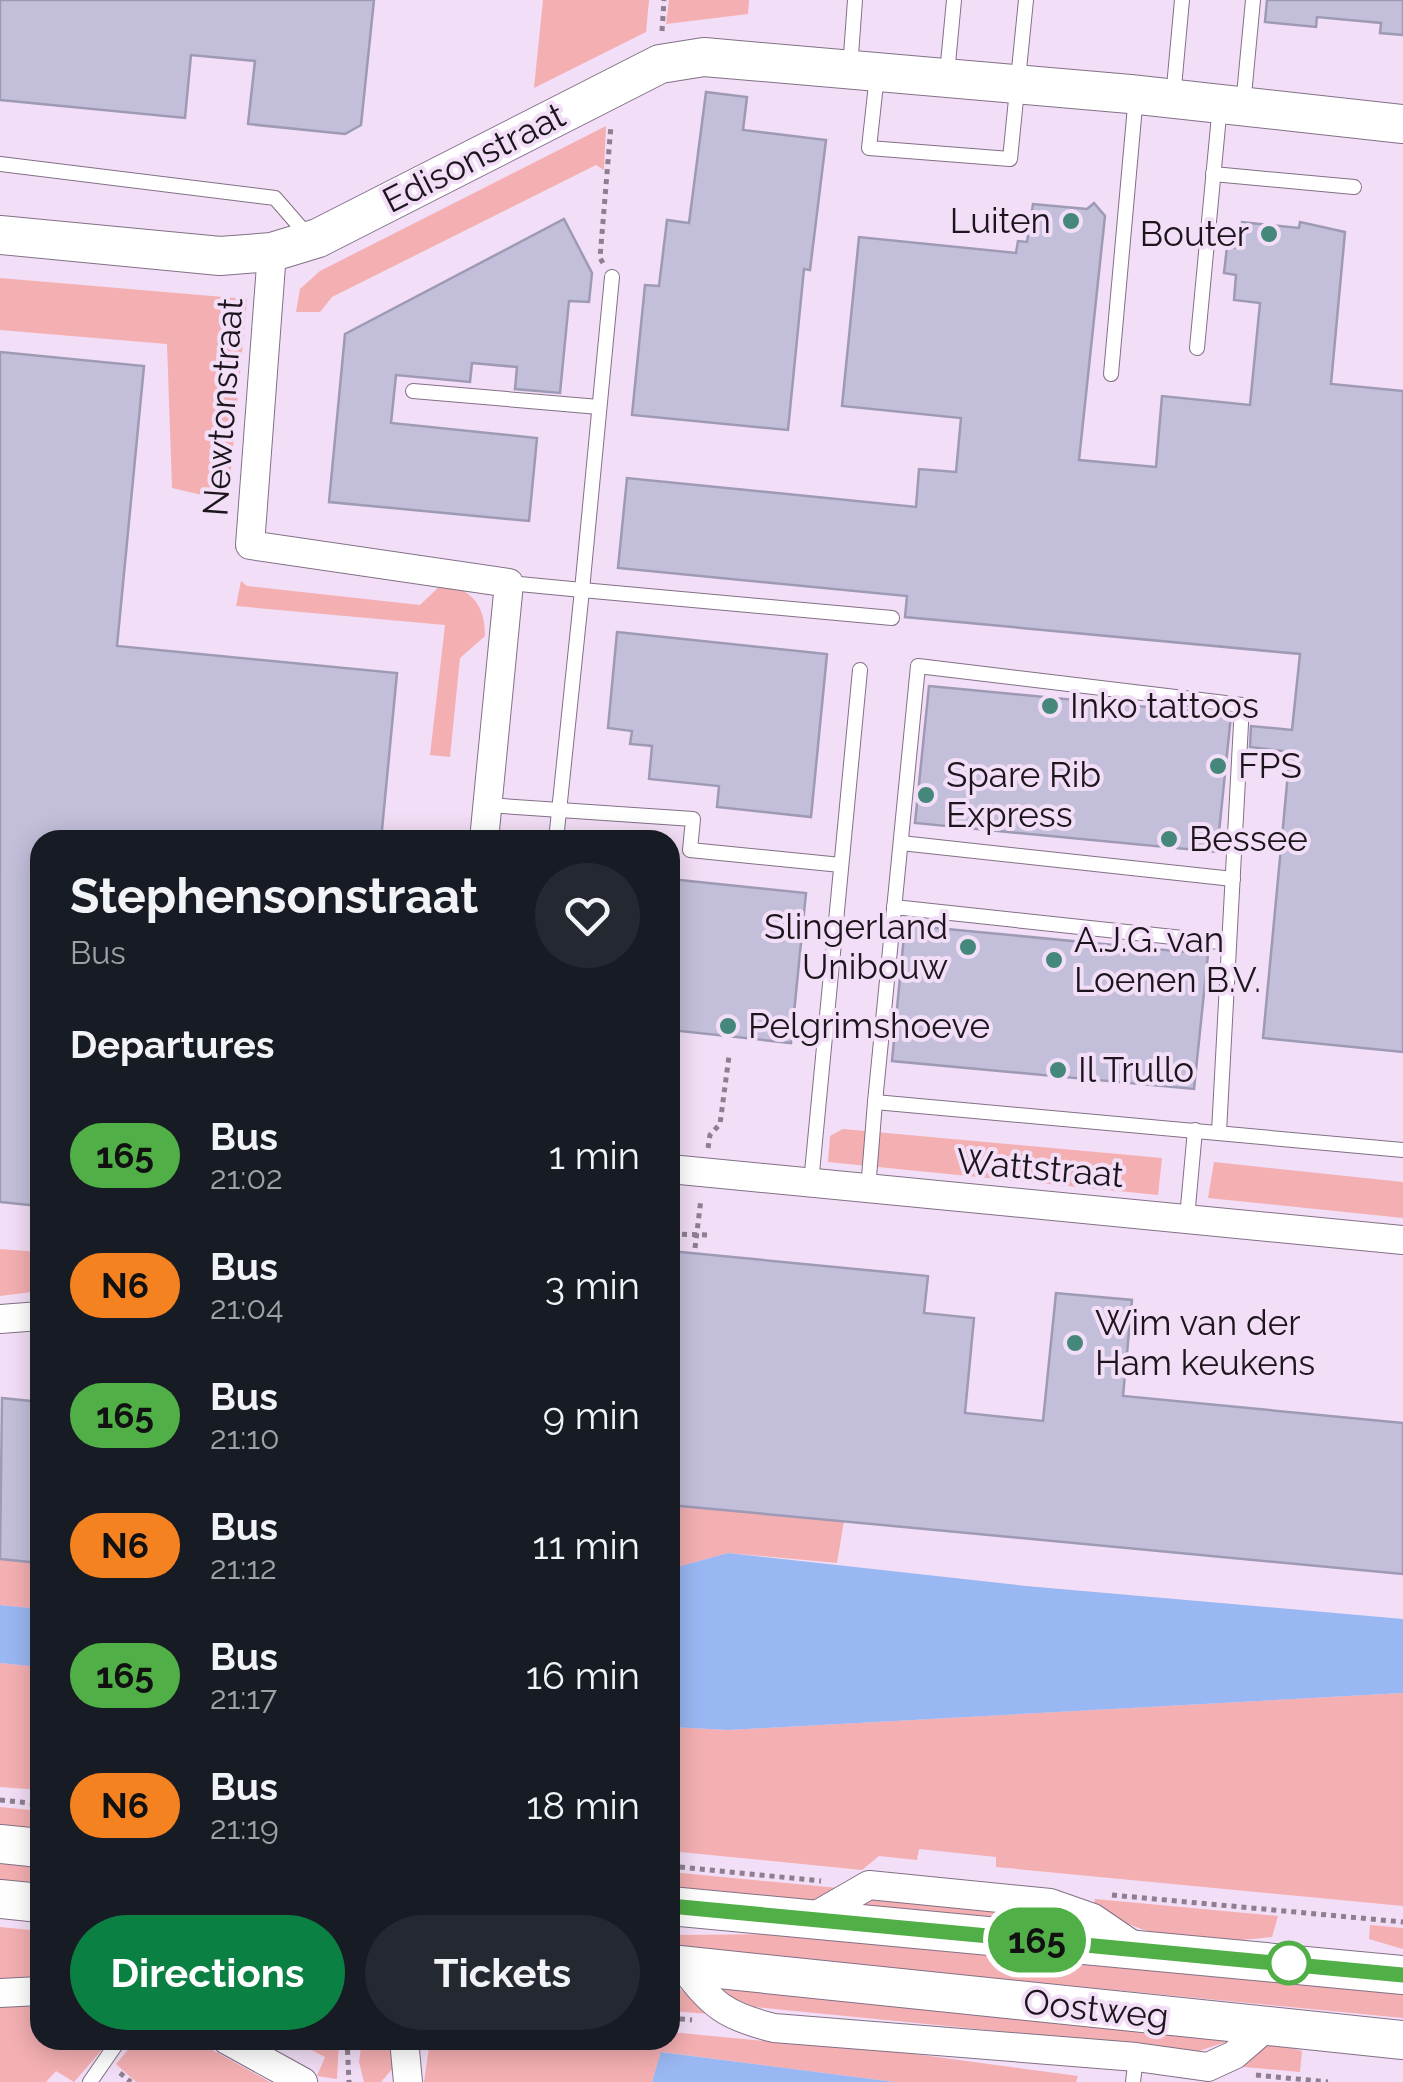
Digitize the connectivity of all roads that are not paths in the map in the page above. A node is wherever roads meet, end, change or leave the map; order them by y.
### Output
1 (855, 0) edge
2 (954, 0) edge
3 (1026, 0) edge
4 (1182, 0) edge
5 (1252, 0) edge
6 (864, 71) junction
7 (946, 78) junction
8 (1018, 84) junction
9 (1154, 96) junction
10 (1231, 105) junction
11 (1403, 124) edge
12 (0, 164) edge
13 (1213, 174) junction
14 (1354, 186) dead end
15 (0, 235) edge
16 (312, 240) junction
17 (272, 252) junction
18 (612, 277) road end
19 (1197, 348) dead end
20 (1111, 374) dead end
21 (413, 391) dead end
22 (600, 407) junction
23 (509, 583) junction
24 (582, 590) junction
25 (892, 618) dead end
26 (860, 670) dead end
27 (487, 806) junction
28 (559, 810) junction
29 (485, 830) edge
30 (557, 830) edge
31 (901, 842) junction
32 (841, 865) junction
33 (1233, 880) junction
34 (894, 907) junction
35 (1230, 943) junction
36 (875, 1102) junction
37 (1195, 1130) junction
38 (1219, 1132) junction
39 (1403, 1150) edge
40 (680, 1170) edge
41 (811, 1184) junction
42 (868, 1190) junction
43 (1187, 1218) junction
44 (1403, 1240) edge
45 (30, 1317) edge
46 (0, 1319) edge
47 (0, 1844) edge
48 (30, 1847) edge
49 (0, 1899) edge
50 (30, 1902) edge
51 (680, 1907) edge
52 (810, 1918) junction
53 (1138, 1949) junction
54 (680, 1964) edge
55 (680, 1968) edge
56 (1403, 1975) edge
57 (30, 1992) edge
58 (0, 1994) edge
59 (1269, 2025) junction
60 (1403, 2040) edge
61 (112, 2050) edge
62 (245, 2050) edge
63 (405, 2050) edge
64 (418, 2050) edge
65 (1134, 2069) edge
66 (1207, 2075) edge
67 (408, 2076) edge
68 (90, 2082) edge
69 (303, 2082) edge

1 - 6 lane
2 - 7 lane
3 - 8 lane
4 - 9 lane
5 - 10 lane
6 - 7 main road, Edisonstraat
6 - 8 lane
6 - 16 main road, Edisonstraat
7 - 8 main road, Edisonstraat
8 - 9 main road, Edisonstraat
9 - 10 main road, Edisonstraat
9 - 20 lane
10 - 11 main road, Edisonstraat
10 - 13 lane
12 - 16 lane
13 - 14 lane
13 - 19 lane
15 - 17 main road, Edisonstraat
16 - 17 main road, Edisonstraat
17 - 23 street, Newtonstraat
18 - 22 lane
21 - 22 lane
22 - 24 lane
23 - 24 lane
23 - 27 street
24 - 25 lane
24 - 28 lane
26 - 32 lane
27 - 28 lane
27 - 29 street
28 - 30 lane
28 - 32 lane
31 - 33 lane
31 - 33 lane
31 - 34 lane
32 - 41 lane
33 - 35 lane
34 - 35 lane
34 - 36 lane
35 - 38 lane
36 - 37 lane
36 - 42 lane
37 - 38 lane
37 - 43 lane
38 - 39 lane
40 - 41 street, Wattstraat
41 - 42 street, Wattstraat
42 - 43 street, Wattstraat
43 - 44 street, Wattstraat
45 - 46 street
47 - 48 main road
49 - 50 main road
51 - 52 main road, Oostweg
52 - 53 main road, Oostweg
52 - 53 street, Oostweg
53 - 56 main road, Oostweg
54 - 59 main road, Oostweg
55 - 65 street
57 - 58 street
59 - 60 main road, Oostweg
59 - 66 street
61 - 68 lane
62 - 69 street
63 - 67 street
64 - 67 street
65 - 66 street

